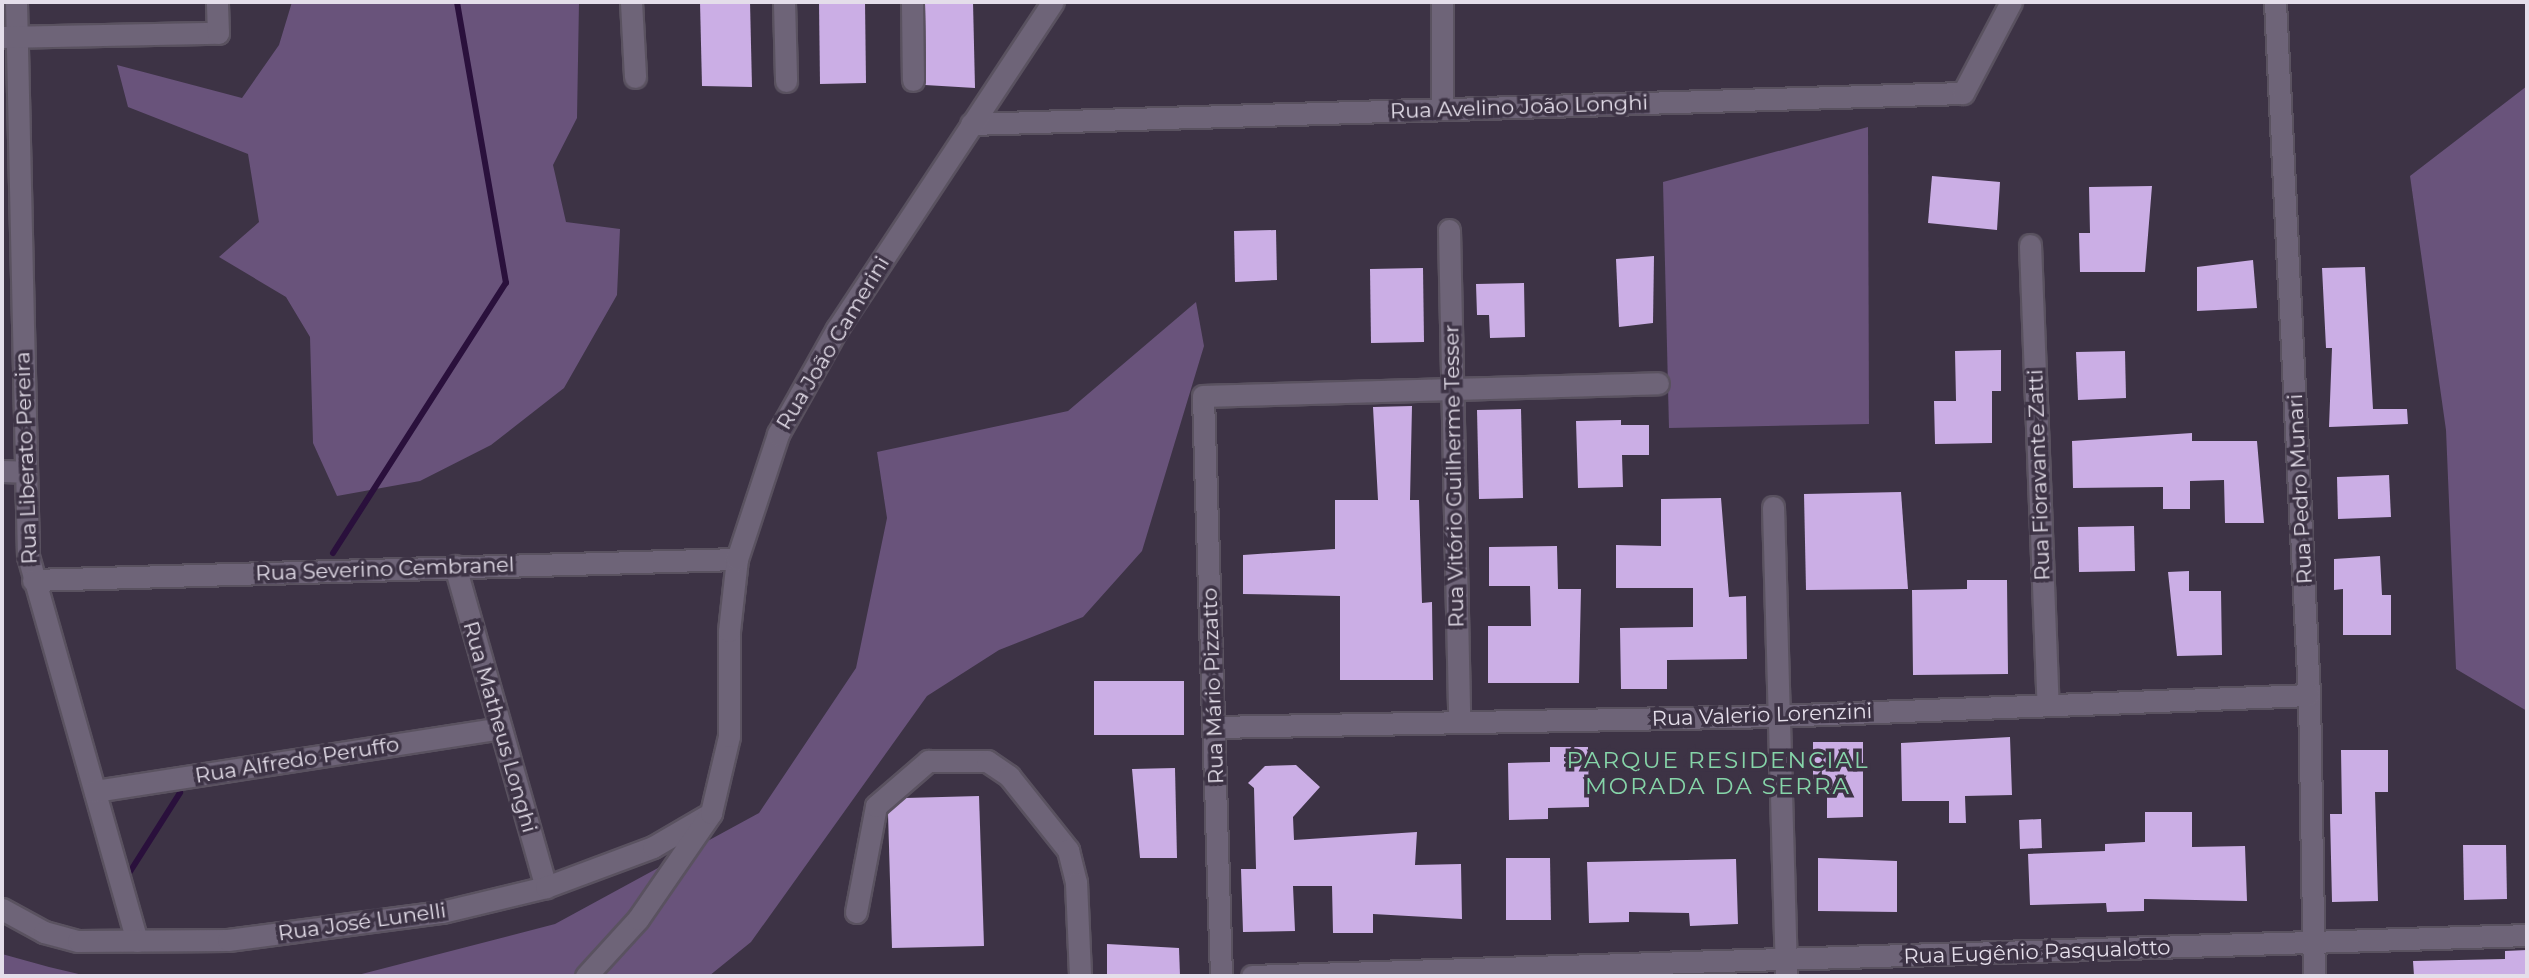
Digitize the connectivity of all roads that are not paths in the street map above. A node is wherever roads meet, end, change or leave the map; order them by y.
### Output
1 (16, 2) edge
2 (217, 2) edge
3 (631, 2) edge
4 (784, 2) edge
5 (912, 2) edge
6 (1053, 2) edge
7 (1442, 2) edge
8 (2011, 2) edge
9 (2275, 2) edge
10 (9, 37) edge
11 (635, 77) dead end
12 (913, 80) dead end
13 (786, 81) dead end
14 (1442, 109) junction
15 (971, 124) junction
16 (10, 219) edge
17 (1449, 230) dead end
18 (2030, 245) dead end
19 (11, 304) edge
20 (1658, 383) dead end
21 (1453, 388) junction
22 (2, 471) edge
23 (25, 471) junction
24 (1773, 507) dead end
25 (737, 559) junction
26 (455, 566) junction
27 (33, 580) junction
28 (2309, 695) junction
29 (2048, 704) junction
30 (1775, 716) junction
31 (1459, 722) junction
32 (1214, 727) junction
33 (500, 728) junction
34 (95, 791) junction
35 (711, 813) junction
36 (546, 887) junction
37 (2, 909) edge
38 (856, 912) dead end
39 (2527, 935) edge
40 (137, 941) junction
41 (2313, 941) junction
42 (1786, 969) edge
43 (586, 976) edge
44 (1080, 976) edge
45 (1222, 976) edge
46 (1252, 976) edge
47 (2314, 976) edge

1 - 10 street, Rua Liberato Pereira
2 - 10 street
3 - 11 street
4 - 13 street
5 - 12 street
6 - 15 street, Rua João Camerini
7 - 14 street
8 - 14 street, Rua Avelino João Longhi
9 - 28 street, Rua Pedro Munari
10 - 16 street, Rua Liberato Pereira
14 - 15 street, Rua Avelino João Longhi
15 - 25 street, Rua João Camerini
16 - 19 street, Rua Liberato Pereira
17 - 21 street, Rua Vitório Guilherme Tesser
18 - 29 street, Rua Fioravante Zatti
19 - 23 street, Rua Liberato Pereira
20 - 21 street
21 - 31 street, Rua Vitório Guilherme Tesser
21 - 32 street, Rua Mário Pizzatto
22 - 23 street
23 - 27 street, Rua Liberato Pereira
24 - 30 street
25 - 26 street, Rua Severino Cembranel
25 - 35 street, Rua João Camerini
26 - 27 street, Rua Severino Cembranel
26 - 33 street, Rua Matheus Longhi
27 - 34 street, Rua Liberato Pereira
28 - 29 street, Rua Valerio Lorenzini
28 - 41 street, Rua Pedro Munari
29 - 30 street, Rua Valerio Lorenzini
30 - 31 street, Rua Valerio Lorenzini
30 - 42 street
31 - 32 street, Rua Valerio Lorenzini
32 - 45 street, Rua Mário Pizzatto
33 - 34 street, Rua Alfredo Peruffo
33 - 36 street, Rua Matheus Longhi
34 - 40 street, Rua Liberato Pereira
35 - 36 street, Rua José Lunelli
35 - 43 street, Rua João Camerini
36 - 40 street, Rua José Lunelli
37 - 40 street, Rua José Lunelli
38 - 44 street
39 - 41 street, Rua Eugênio Pasqualotto
41 - 42 street, Rua Eugênio Pasqualotto
41 - 47 street, Rua Pedro Munari
42 - 46 street, Rua Eugênio Pasqualotto

